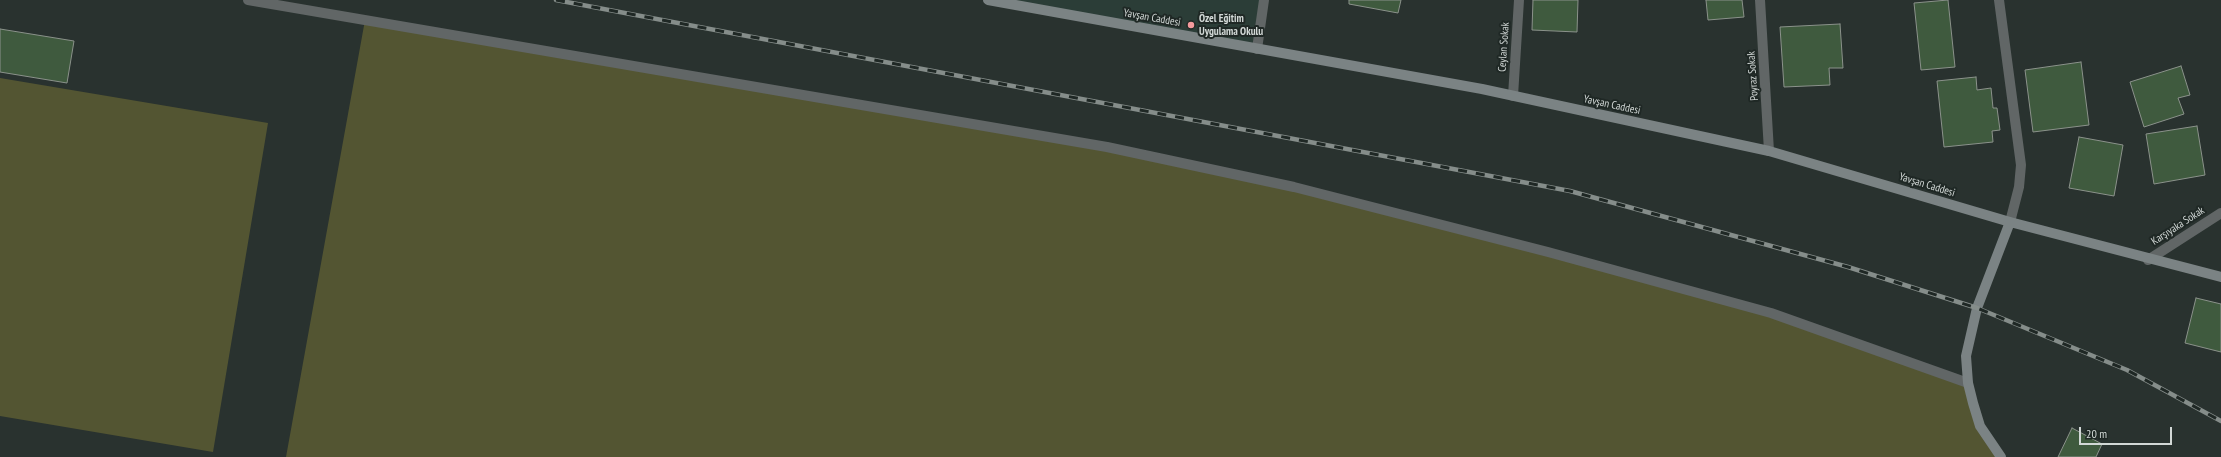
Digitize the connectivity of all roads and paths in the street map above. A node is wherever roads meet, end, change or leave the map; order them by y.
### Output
1 (248, 0) edge
2 (988, 0) edge
3 (1264, 0) edge
4 (1519, 0) edge
5 (1760, 0) edge
6 (1999, 0) edge
7 (1257, 49) junction
8 (1513, 96) junction
9 (1769, 151) junction
10 (2221, 213) edge
11 (2010, 222) junction
12 (2148, 260) junction
13 (2221, 277) edge
14 (1968, 383) junction
15 (2001, 457) edge

1 - 14 street
2 - 7 street, Yavşan Caddesi
3 - 7 street
4 - 8 street, Ceylan Sokak
5 - 9 street, Poyraz Sokak
6 - 11 street
7 - 8 street, Yavşan Caddesi
8 - 9 street, Yavşan Caddesi
9 - 11 street, Yavşan Caddesi
10 - 12 street, Karşıyaka Sokak
11 - 12 street, Yavşan Caddesi
11 - 14 street
12 - 13 street, Yavşan Caddesi
14 - 15 street

